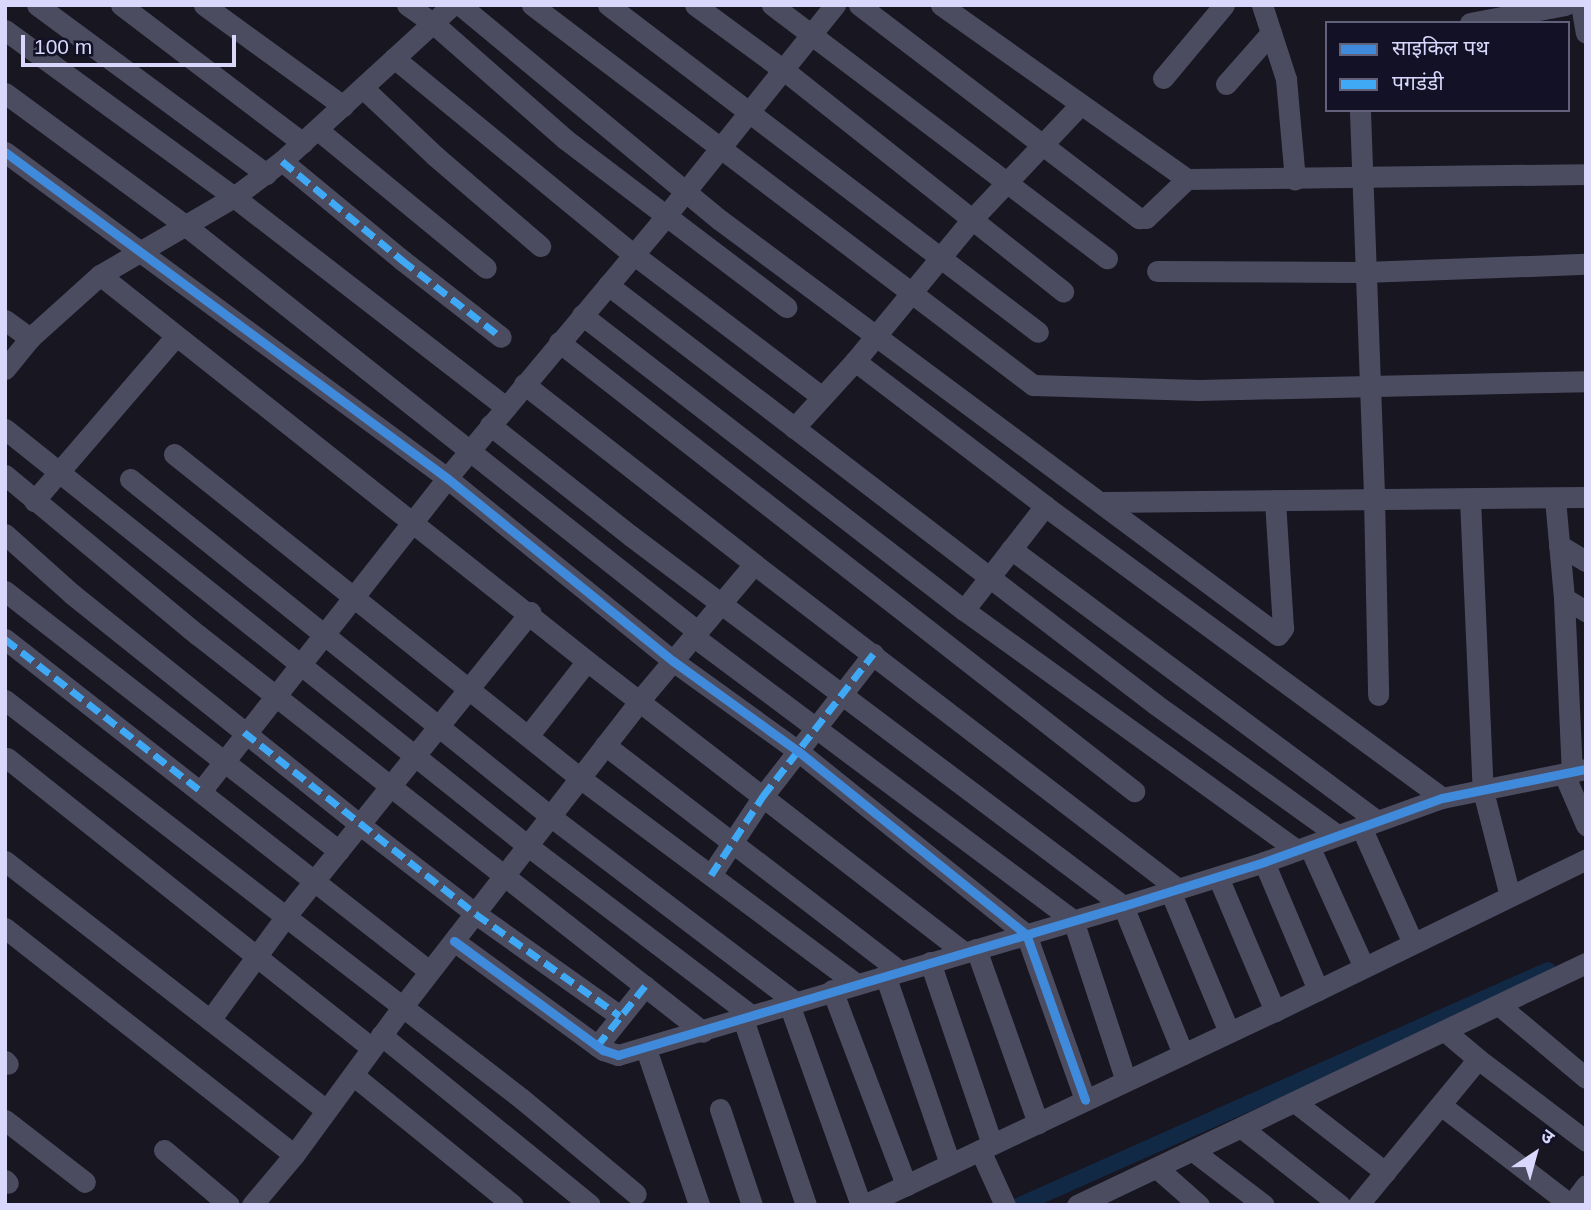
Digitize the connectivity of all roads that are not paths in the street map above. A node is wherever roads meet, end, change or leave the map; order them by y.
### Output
1 (37, 5) edge
2 (121, 5) edge
3 (204, 5) edge
4 (407, 5) edge
5 (452, 5) edge
6 (460, 5) edge
7 (531, 5) edge
8 (608, 5) edge
9 (695, 5) edge
10 (772, 5) edge
11 (835, 5) edge
12 (859, 5) edge
13 (941, 5) edge
14 (1224, 5) edge
15 (1262, 5) edge
16 (1565, 5) edge
17 (1581, 5) edge
18 (1481, 18) edge
19 (433, 23) junction
20 (5, 30) edge
21 (1271, 33) junction
22 (1586, 33) edge
23 (812, 34) junction
24 (394, 58) junction
25 (785, 71) junction
26 (1163, 78) dead end
27 (1226, 84) dead end
28 (363, 88) junction
29 (5, 93) edge
30 (1080, 105) junction
31 (343, 106) junction
32 (1360, 112) dead end
33 (750, 114) junction
34 (311, 136) junction
35 (1044, 146) junction
36 (720, 150) junction
37 (5, 152) edge
38 (274, 167) junction
39 (1586, 174) edge
40 (1362, 177) junction
41 (1187, 179) junction
42 (1295, 180) junction
43 (1008, 182) junction
44 (685, 192) junction
45 (234, 197) junction
46 (665, 217) junction
47 (973, 218) junction
48 (186, 226) junction
49 (540, 246) dead end
50 (138, 251) junction
51 (633, 254) junction
52 (942, 256) junction
53 (1107, 258) dead end
54 (1586, 264) edge
55 (486, 268) dead end
56 (1157, 271) dead end
57 (1364, 272) junction
58 (100, 275) junction
59 (608, 285) junction
60 (1063, 291) dead end
61 (911, 292) junction
62 (786, 307) dead end
63 (582, 315) junction
64 (5, 320) edge
65 (1038, 332) dead end
66 (176, 335) junction
67 (877, 335) junction
68 (501, 337) dead end
69 (30, 338) junction
70 (559, 342) junction
71 (855, 361) junction
72 (5, 369) edge
73 (1586, 381) edge
74 (524, 384) junction
75 (1369, 386) junction
76 (821, 396) junction
77 (506, 407) junction
78 (490, 425) junction
79 (794, 428) junction
80 (5, 429) edge
81 (469, 451) junction
82 (174, 454) dead end
83 (57, 471) junction
84 (6, 478) edge
85 (447, 478) junction
86 (131, 479) dead end
87 (1374, 497) junction
88 (1586, 497) edge
89 (1470, 499) junction
90 (1555, 499) junction
91 (1275, 500) junction
92 (34, 501) junction
93 (1104, 502) junction
94 (1045, 506) junction
95 (413, 521) junction
96 (5, 534) edge
97 (1559, 545) junction
98 (1011, 550) junction
99 (1586, 561) edge
100 (754, 564) junction
101 (992, 576) junction
102 (5, 591) edge
103 (1564, 597) junction
104 (355, 598) junction
105 (721, 601) junction
106 (964, 610) junction
107 (1586, 611) edge
108 (530, 612) junction
109 (695, 633) junction
110 (324, 635) junction
111 (5, 639) edge
112 (873, 654) junction
113 (1566, 658) junction
114 (587, 661) junction
115 (673, 661) junction
116 (300, 665) junction
117 (1586, 671) edge
118 (469, 688) junction
119 (845, 693) junction
120 (273, 695) junction
121 (1378, 695) dead end
122 (5, 700) edge
123 (640, 700) junction
124 (436, 726) junction
125 (819, 727) junction
126 (244, 732) junction
127 (528, 736) junction
128 (605, 745) junction
129 (798, 751) junction
130 (414, 755) junction
131 (7, 758) edge
132 (220, 762) junction
133 (1574, 772) edge
134 (580, 778) junction
135 (390, 784) junction
136 (201, 790) junction
137 (1483, 790) junction
138 (1134, 792) dead end
139 (763, 796) junction
140 (1442, 798) junction
141 (550, 816) junction
142 (359, 824) junction
143 (1369, 824) junction
144 (1586, 825) edge
145 (1338, 835) junction
146 (732, 842) junction
147 (528, 846) junction
148 (1302, 848) junction
149 (339, 851) junction
150 (1586, 859) edge
151 (5, 861) edge
152 (1264, 862) junction
153 (504, 875) junction
154 (711, 875) junction
155 (1217, 877) junction
156 (315, 881) junction
157 (1174, 890) junction
158 (1510, 896) junction
159 (1123, 906) junction
160 (476, 914) junction
161 (286, 916) junction
162 (1073, 920) junction
163 (5, 928) edge
164 (1026, 934) junction
165 (454, 941) junction
166 (1413, 943) junction
167 (970, 951) junction
168 (255, 957) junction
169 (930, 962) junction
170 (1586, 963) edge
171 (1364, 967) junction
172 (429, 971) junction
173 (892, 973) junction
174 (855, 983) junction
175 (645, 986) junction
176 (832, 990) junction
177 (1318, 990) junction
178 (792, 1003) junction
179 (402, 1006) junction
180 (1500, 1006) junction
181 (1275, 1011) junction
182 (621, 1016) junction
183 (747, 1017) junction
184 (209, 1020) junction
185 (703, 1032) junction
186 (1229, 1032) junction
187 (1446, 1032) junction
188 (376, 1041) junction
189 (597, 1046) junction
190 (646, 1049) junction
191 (1183, 1054) junction
192 (1478, 1059) junction
193 (1584, 1073) edge
194 (353, 1075) junction
195 (1126, 1081) junction
196 (1085, 1100) junction
197 (1296, 1103) junction
198 (1442, 1106) junction
199 (720, 1109) dead end
200 (326, 1110) junction
201 (5, 1121) edge
202 (1038, 1123) junction
203 (1242, 1128) junction
204 (1586, 1141) edge
205 (164, 1150) dead end
206 (1193, 1151) junction
207 (294, 1154) junction
208 (987, 1154) junction
209 (950, 1164) junction
210 (1157, 1168) junction
211 (1385, 1172) junction
212 (85, 1182) dead end
213 (906, 1185) junction
214 (1586, 1185) edge
215 (636, 1194) dead end
216 (1110, 1199) edge
217 (229, 1205) edge
218 (252, 1205) edge
219 (513, 1205) edge
220 (590, 1205) edge
221 (699, 1205) edge
222 (752, 1205) edge
223 (806, 1205) edge
224 (862, 1205) edge
225 (1005, 1205) edge
226 (1077, 1205) edge
227 (1199, 1205) edge
228 (1264, 1205) edge
229 (1340, 1205) edge
230 (1358, 1205) edge
231 (1571, 1205) edge

1 - 38 street
2 - 34 street
3 - 31 street
4 - 19 street
5 - 19 street
6 - 44 street
7 - 36 street
8 - 33 street
9 - 25 street
10 - 23 street
11 - 23 street
12 - 35 street
13 - 30 street
14 - 26 street
15 - 21 street
16 - 18 street
17 - 22 street
19 - 24 street
19 - 46 street
20 - 45 street
21 - 27 street
21 - 42 street
23 - 25 street
23 - 43 street
24 - 28 street
24 - 51 street
25 - 33 street
25 - 47 street
28 - 31 street
28 - 49 street
29 - 48 street
30 - 35 street
30 - 41 street
31 - 34 street
32 - 40 street
33 - 36 street
33 - 52 street
34 - 38 street
34 - 55 street
35 - 41 street
35 - 43 street
36 - 44 street
36 - 61 street
37 - 50 street
38 - 45 street
38 - 68 street
39 - 40 street
40 - 42 street
40 - 57 street
41 - 42 street
43 - 47 street
43 - 53 street
44 - 46 street
44 - 67 street
45 - 48 street
45 - 77 street
46 - 51 street
46 - 62 street
47 - 52 street
47 - 60 street
48 - 50 street
48 - 81 street
50 - 58 street
50 - 85 street
51 - 59 street
51 - 76 street
52 - 61 street
52 - 65 street
54 - 57 street
56 - 57 street
57 - 75 street
58 - 66 street
58 - 69 street
59 - 63 street
59 - 79 street
61 - 67 street
61 - 75 street
63 - 70 street
63 - 106 street
64 - 69 street
66 - 83 street
66 - 95 street
67 - 71 street
67 - 93 street
69 - 72 street
70 - 74 street
70 - 138 street
71 - 76 street
71 - 94 street
73 - 75 street
74 - 77 street
74 - 100 street
75 - 87 street
76 - 79 street
77 - 78 street
78 - 81 street
78 - 105 street
79 - 101 street
80 - 83 street
81 - 85 street
81 - 109 street
82 - 104 street
83 - 92 street
83 - 116 street
84 - 92 street
85 - 95 street
85 - 115 street
86 - 110 street
87 - 89 street
87 - 91 street
87 - 121 street
88 - 90 street
89 - 90 street
89 - 137 street
90 - 97 street
91 - 93 street
91 - 93 street
92 - 120 street
94 - 98 street
94 - 140 street
95 - 104 street
95 - 108 street
96 - 126 street
97 - 99 street
97 - 103 street
98 - 101 street
98 - 143 street
100 - 105 street
100 - 112 street
101 - 106 street
101 - 145 street
102 - 132 street
103 - 107 street
103 - 113 street
104 - 110 street
104 - 118 street
105 - 109 street
105 - 119 street
106 - 148 street
108 - 114 street
108 - 118 street
109 - 115 street
109 - 125 street
110 - 116 street
110 - 124 street
111 - 136 street
112 - 119 street
112 - 157 street
113 - 117 street
113 - 133 street
114 - 123 street
114 - 127 street
115 - 123 street
115 - 129 street
116 - 120 street
116 - 130 street
118 - 124 street
118 - 127 street
119 - 125 street
119 - 159 street
120 - 126 street
120 - 135 street
122 - 161 street
123 - 128 street
123 - 139 street
124 - 130 street
124 - 141 street
125 - 129 street
125 - 162 street
126 - 132 street
126 - 142 street
127 - 134 street
128 - 134 street
128 - 146 street
129 - 139 street
129 - 164 street
130 - 135 street
130 - 147 street
131 - 168 street
132 - 136 street
132 - 149 street
133 - 137 street
133 - 144 street
134 - 141 street
134 - 154 street
135 - 142 street
135 - 153 street
136 - 156 street
137 - 140 street
137 - 158 street
139 - 146 street
139 - 167 street
140 - 143 street
141 - 147 street
141 - 178 street
142 - 149 street
142 - 160 street
143 - 145 street
143 - 166 street
145 - 148 street
146 - 154 street
146 - 173 street
147 - 153 street
147 - 183 street
148 - 152 street
148 - 171 street
149 - 156 street
150 - 158 street
151 - 184 street
152 - 155 street
152 - 177 street
153 - 160 street
153 - 175 street
154 - 174 street
155 - 157 street
155 - 181 street
156 - 161 street
156 - 172 street
157 - 159 street
157 - 186 street
158 - 166 street
159 - 162 street
159 - 191 street
160 - 165 street
160 - 182 street
161 - 168 street
161 - 179 street
162 - 164 street
162 - 195 street
163 - 207 street
164 - 167 street
164 - 196 street
165 - 172 street
165 - 189 street
166 - 171 street
167 - 169 street
167 - 202 street
168 - 184 street
168 - 188 street
169 - 173 street
169 - 208 street
170 - 180 street
171 - 177 street
172 - 179 street
173 - 174 street
173 - 209 street
174 - 176 street
175 - 182 street
175 - 185 street
176 - 178 street
176 - 213 street
177 - 181 street
178 - 183 street
178 - 224 street
179 - 188 street
179 - 215 street
180 - 187 street
180 - 193 street
181 - 186 street
182 - 189 street
183 - 185 street
183 - 223 street
184 - 200 street
185 - 190 street
186 - 191 street
187 - 192 street
187 - 197 street
188 - 194 street
188 - 220 street
189 - 190 street
190 - 221 street
191 - 195 street
192 - 198 street
192 - 204 street
194 - 200 street
194 - 219 street
195 - 196 street
196 - 202 street
197 - 203 street
197 - 211 street
198 - 211 street
198 - 231 street
199 - 222 street
200 - 207 street
201 - 212 street
202 - 208 street
203 - 206 street
203 - 229 street
205 - 217 street
206 - 210 street
206 - 228 street
207 - 218 street
208 - 209 street
208 - 225 street
209 - 213 street
210 - 216 street
210 - 227 street
211 - 230 street
213 - 224 street
214 - 231 street
216 - 226 street

